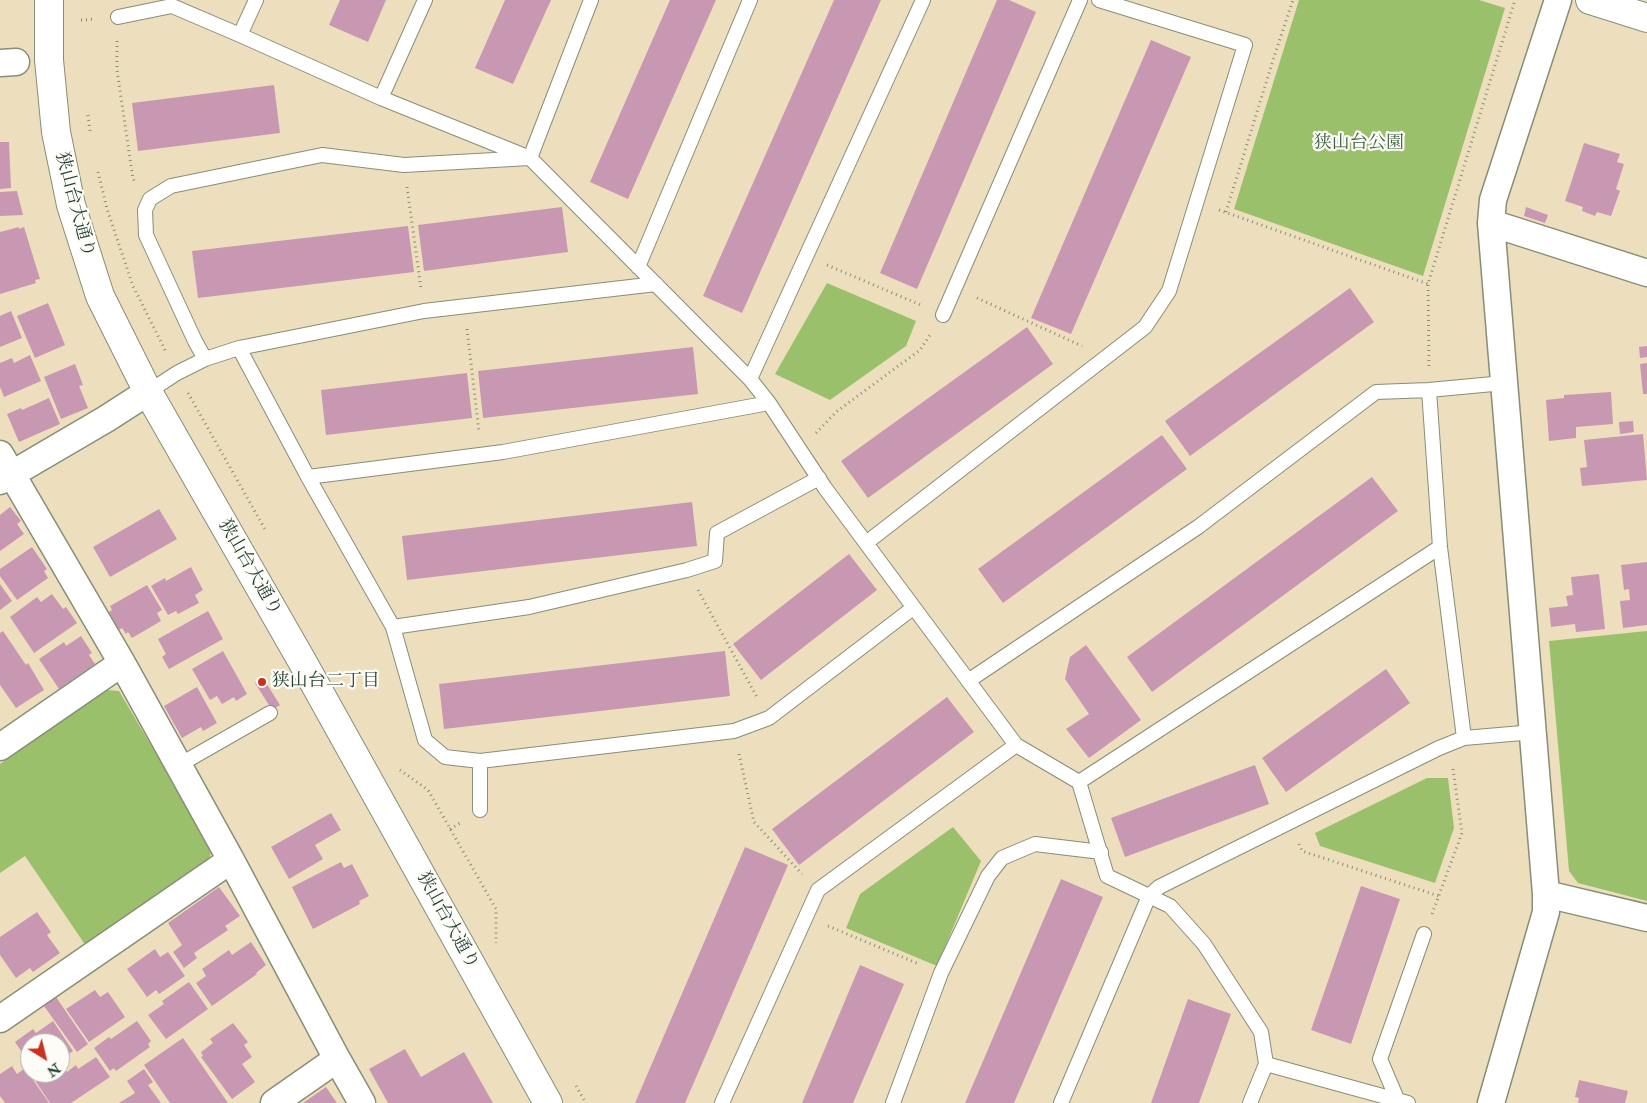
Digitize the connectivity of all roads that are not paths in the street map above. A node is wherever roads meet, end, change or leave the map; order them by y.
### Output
1 (48, 0) edge
2 (256, 0) edge
3 (424, 0) edge
4 (591, 0) edge
5 (750, 0) edge
6 (923, 0) edge
7 (1080, 0) edge
8 (1099, 0) edge
9 (1558, 0) edge
10 (1590, 0) edge
11 (118, 17) road end
12 (1647, 18) edge
13 (240, 35) junction
14 (381, 98) junction
15 (530, 158) junction
16 (1491, 223) junction
17 (638, 267) junction
18 (1647, 273) edge
19 (656, 284) junction
20 (943, 315) road end
21 (239, 348) junction
22 (205, 359) junction
23 (750, 379) junction
24 (1504, 383) junction
25 (1429, 390) junction
26 (148, 392) junction
27 (769, 403) junction
28 (4, 470) edge
29 (308, 477) junction
30 (819, 478) junction
31 (866, 543) junction
32 (1440, 548) junction
33 (913, 608) junction
34 (393, 627) junction
35 (122, 663) junction
36 (968, 680) junction
37 (270, 713) dead end
38 (1534, 732) junction
39 (1464, 738) junction
40 (1016, 745) junction
41 (0, 746) edge
42 (480, 761) junction
43 (179, 765) junction
44 (1079, 782) junction
45 (480, 810) dead end
46 (1101, 852) junction
47 (231, 860) junction
48 (1546, 894) junction
49 (1150, 896) junction
50 (1647, 918) edge
51 (1424, 934) road end
52 (0, 1019) edge
53 (337, 1059) junction
54 (1266, 1064) junction
55 (1403, 1101) edge
56 (274, 1103) edge
57 (362, 1103) edge
58 (548, 1103) edge
59 (722, 1103) edge
60 (893, 1103) edge
61 (1061, 1103) edge
62 (1250, 1103) edge
63 (1491, 1103) edge

1 - 26 street, 狭山台大通り
2 - 13 lane
3 - 14 lane
4 - 15 lane
5 - 17 lane
6 - 23 lane
7 - 20 lane
8 - 31 lane
9 - 16 street
10 - 12 street
11 - 13 lane
13 - 14 lane
14 - 15 lane
15 - 17 lane
15 - 22 lane
16 - 18 street
16 - 24 street
17 - 19 lane
19 - 21 lane
19 - 23 lane
21 - 22 lane
21 - 29 lane
22 - 26 lane
23 - 27 lane
24 - 25 lane
24 - 38 street
25 - 32 lane
25 - 36 lane
26 - 28 street
26 - 58 street, 狭山台大通り
27 - 29 lane
27 - 30 lane
28 - 35 street
29 - 34 lane
30 - 31 lane
30 - 34 lane
31 - 33 lane
32 - 39 lane
32 - 44 lane
33 - 36 lane
33 - 42 lane
34 - 42 lane
35 - 41 street
35 - 43 street
36 - 40 lane
37 - 43 lane
38 - 39 lane
38 - 48 street
39 - 49 lane
40 - 44 lane
40 - 59 lane
42 - 45 lane
43 - 47 street
44 - 46 lane
46 - 49 lane
46 - 60 lane
47 - 52 street
47 - 53 street
48 - 50 street
48 - 63 street
49 - 54 lane
49 - 61 lane
51 - 55 lane
53 - 56 street
53 - 57 street
54 - 55 lane
54 - 62 lane

